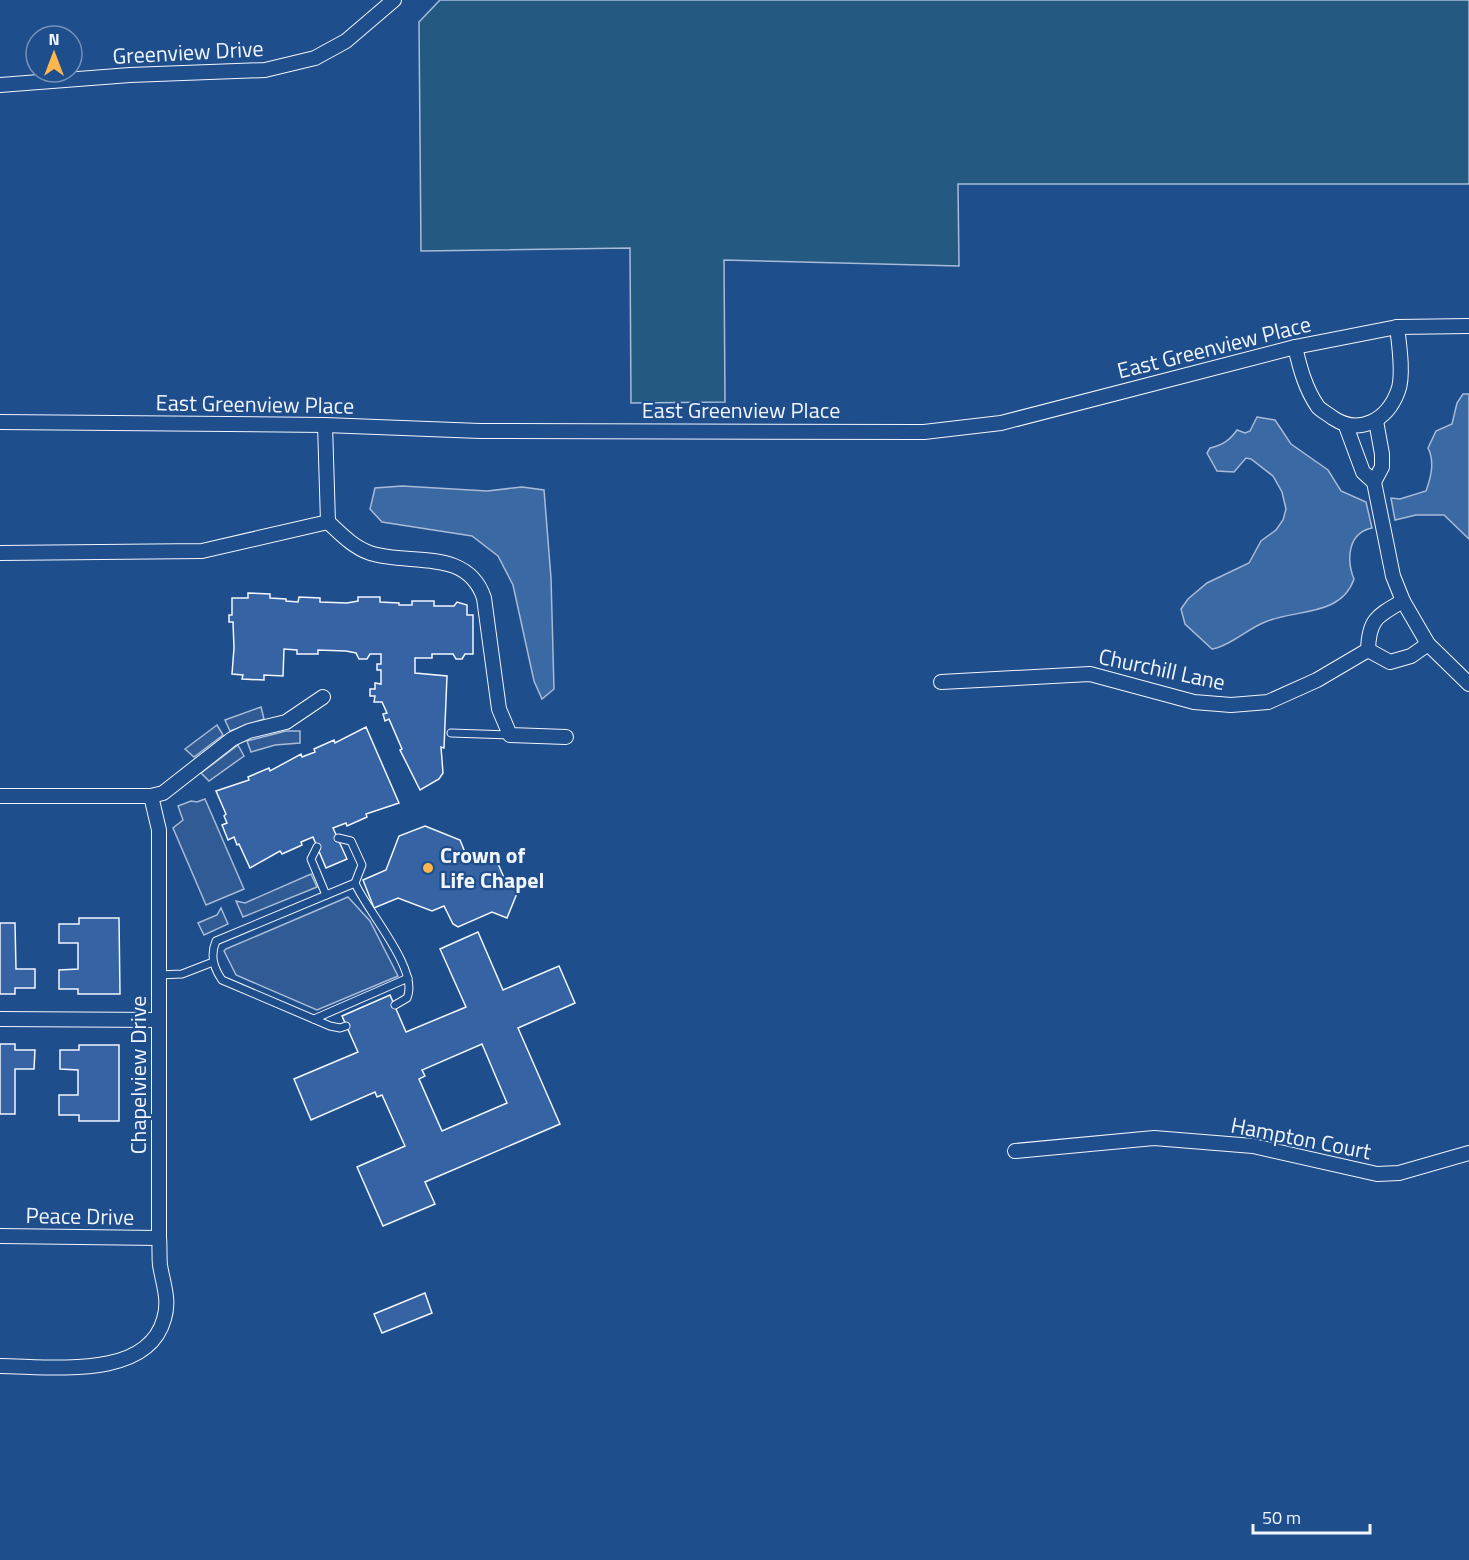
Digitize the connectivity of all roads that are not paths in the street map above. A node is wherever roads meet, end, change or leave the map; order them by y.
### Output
1 (394, 0) edge
2 (0, 85) edge
3 (1469, 326) edge
4 (1397, 327) junction
5 (1295, 347) junction
6 (1376, 420) junction
7 (0, 422) edge
8 (325, 425) junction
9 (1346, 426) junction
10 (1374, 482) junction
11 (328, 522) junction
12 (0, 553) edge
13 (1403, 602) junction
14 (1428, 644) junction
15 (1368, 650) junction
16 (940, 682) dead end
17 (1469, 684) edge
18 (324, 697) dead end
19 (451, 733) dead end
20 (510, 735) junction
21 (566, 737) dead end
22 (0, 796) edge
23 (151, 796) junction
24 (338, 838) dead end
25 (317, 847) dead end
26 (355, 883) junction
27 (326, 895) junction
28 (213, 962) junction
29 (159, 975) junction
30 (408, 978) junction
31 (394, 1005) dead end
32 (0, 1019) edge
33 (314, 1019) junction
34 (159, 1020) junction
35 (346, 1026) dead end
36 (1015, 1151) dead end
37 (1469, 1153) edge
38 (0, 1236) edge
39 (159, 1238) junction
40 (0, 1366) edge

1 - 2 street, Greenview Drive
3 - 4 street, East Greenview Place
4 - 5 street, East Greenview Place
4 - 6 street
5 - 8 street, East Greenview Place
5 - 9 street
6 - 9 street
6 - 10 street
7 - 8 street, East Greenview Place
8 - 11 street
9 - 10 street
10 - 13 street
11 - 12 street
11 - 20 street
13 - 14 street
13 - 15 street
14 - 15 street
14 - 17 street
15 - 16 street, Churchill Lane
18 - 23 street
19 - 20 lane
20 - 21 street
22 - 23 street
23 - 29 street, Chapelview Drive
24 - 26 lane
25 - 27 lane
26 - 27 lane
26 - 30 lane
27 - 28 lane
28 - 29 lane
28 - 33 lane
29 - 34 street, Chapelview Drive
30 - 31 lane
30 - 33 lane
32 - 34 street
33 - 35 lane
34 - 39 street, Chapelview Drive
36 - 37 street, Hampton Court
38 - 39 street, Peace Drive
39 - 40 street, Chapelview Drive

